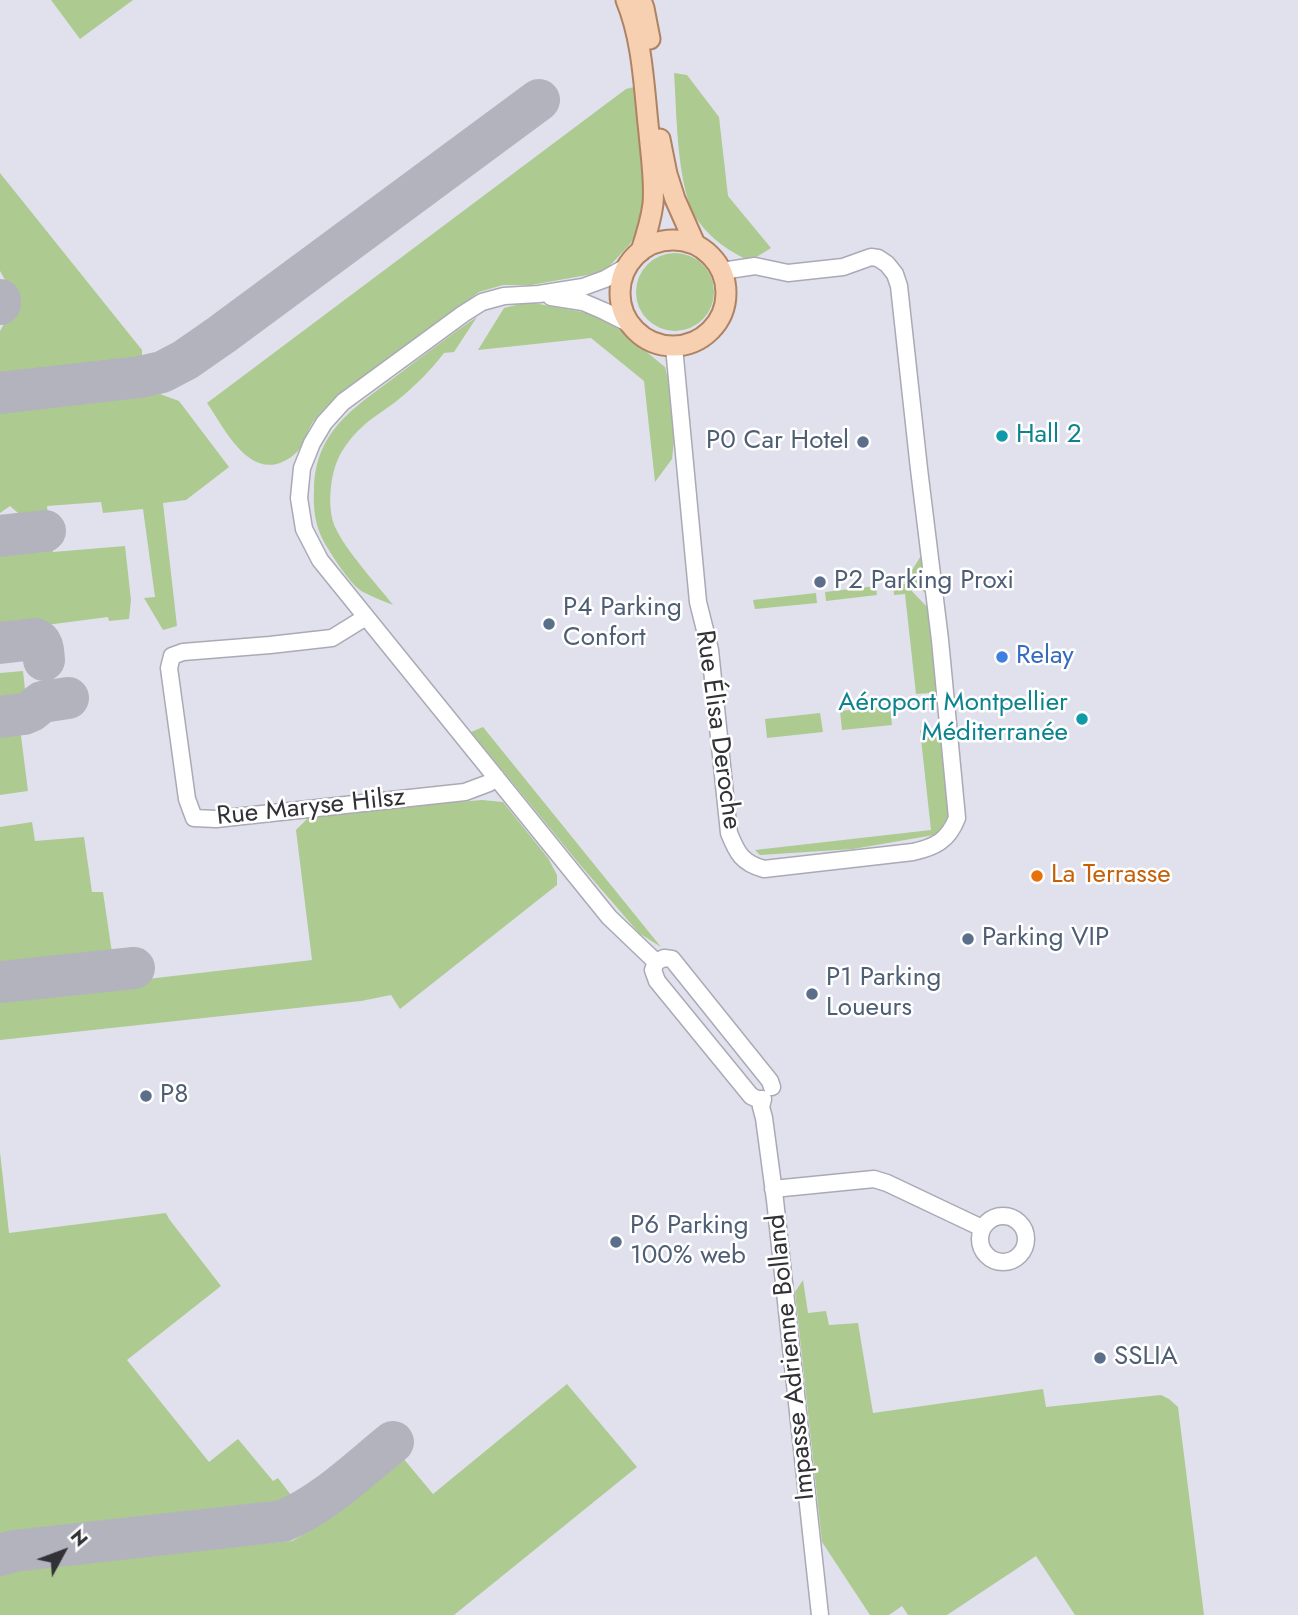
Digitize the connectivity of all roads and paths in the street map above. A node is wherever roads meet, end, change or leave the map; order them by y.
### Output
1 (626, 0) edge
2 (641, 0) edge
3 (695, 244) junction
4 (640, 251) junction
5 (626, 267) junction
6 (722, 271) junction
7 (539, 295) junction
8 (630, 324) junction
9 (674, 346) junction
10 (366, 617) junction
11 (496, 777) junction
12 (656, 962) junction
13 (767, 1093) junction
14 (773, 1189) junction
15 (982, 1228) dead end
16 (820, 1615) edge

1 - 4 main road
2 - 3 main road
3 - 4 main road
3 - 6 main road
4 - 5 main road
5 - 7 street
5 - 8 main road
6 - 9 main road
6 - 9 street, Rue Élisa Deroche
7 - 8 street
7 - 10 street
8 - 9 main road
10 - 11 street
10 - 11 street, Rue Maryse Hilsz
11 - 12 street
12 - 13 street
12 - 13 street
13 - 14 street, Impasse Adrienne Bolland
14 - 15 street
14 - 16 street, Impasse Adrienne Bolland

